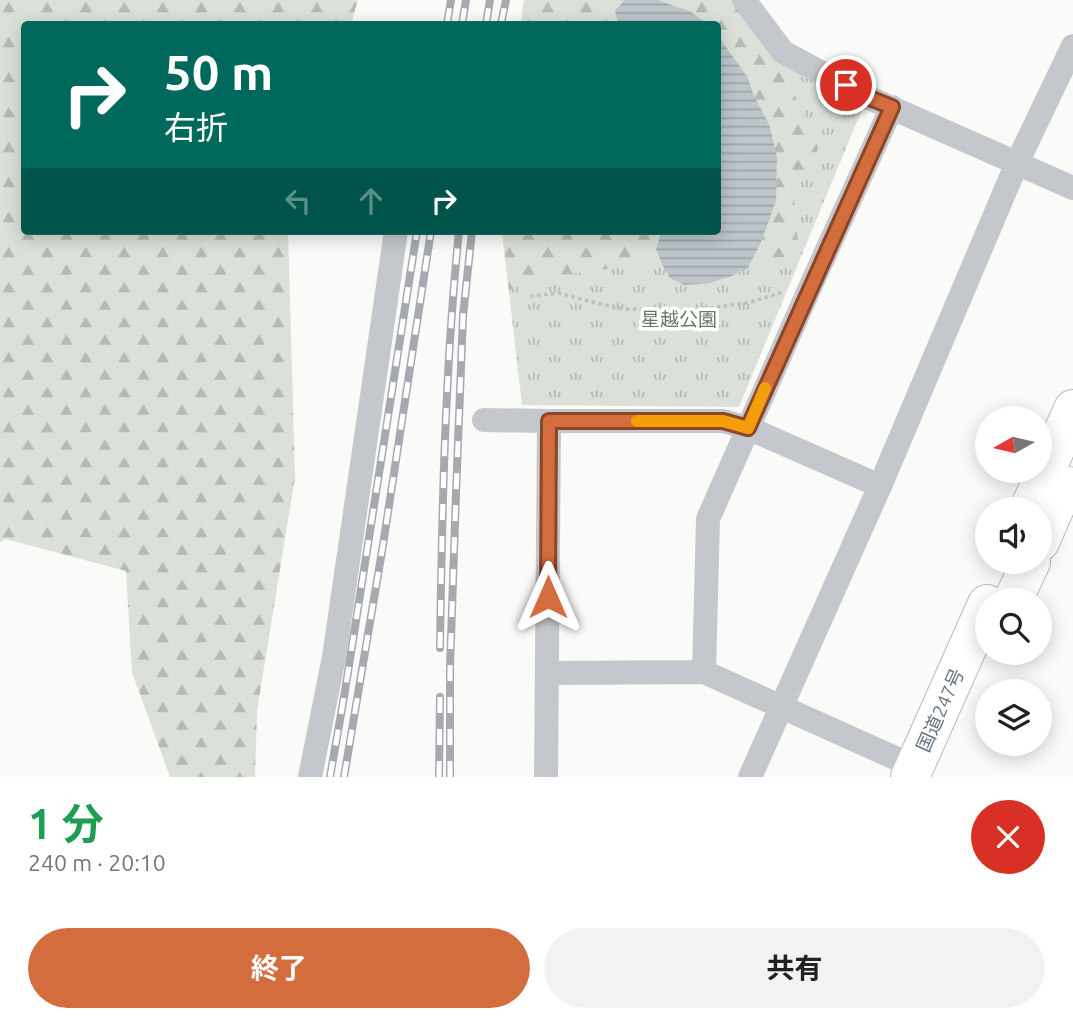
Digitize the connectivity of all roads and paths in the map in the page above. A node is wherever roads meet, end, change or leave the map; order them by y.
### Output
1 (744, 0) edge
2 (1073, 46) edge
3 (892, 107) junction
4 (1017, 163) junction
5 (1073, 188) edge
6 (395, 235) edge
7 (812, 283) junction
8 (530, 296) dead end
9 (1073, 410) edge
10 (484, 420) dead end
11 (549, 421) junction
12 (748, 428) junction
13 (1073, 467) edge
14 (880, 486) junction
15 (1034, 497) edge
16 (1052, 515) edge
17 (975, 635) edge
18 (983, 665) edge
19 (704, 672) junction
20 (548, 673) junction
21 (781, 707) junction
22 (920, 774) edge
23 (310, 777) edge
24 (546, 777) edge
25 (750, 777) edge

1 - 3 street
2 - 4 street
3 - 4 street
3 - 7 street
4 - 5 street
4 - 14 street
6 - 23 street
7 - 8 path
7 - 12 street
9 - 15 highway
10 - 11 street
11 - 12 street
11 - 20 street
12 - 14 street
12 - 19 street
13 - 16 highway
14 - 21 street
17 - 22 highway, 国道247号
18 - 22 highway, 国道247号
19 - 20 street
19 - 21 street
20 - 24 street
21 - 22 street
21 - 25 street

